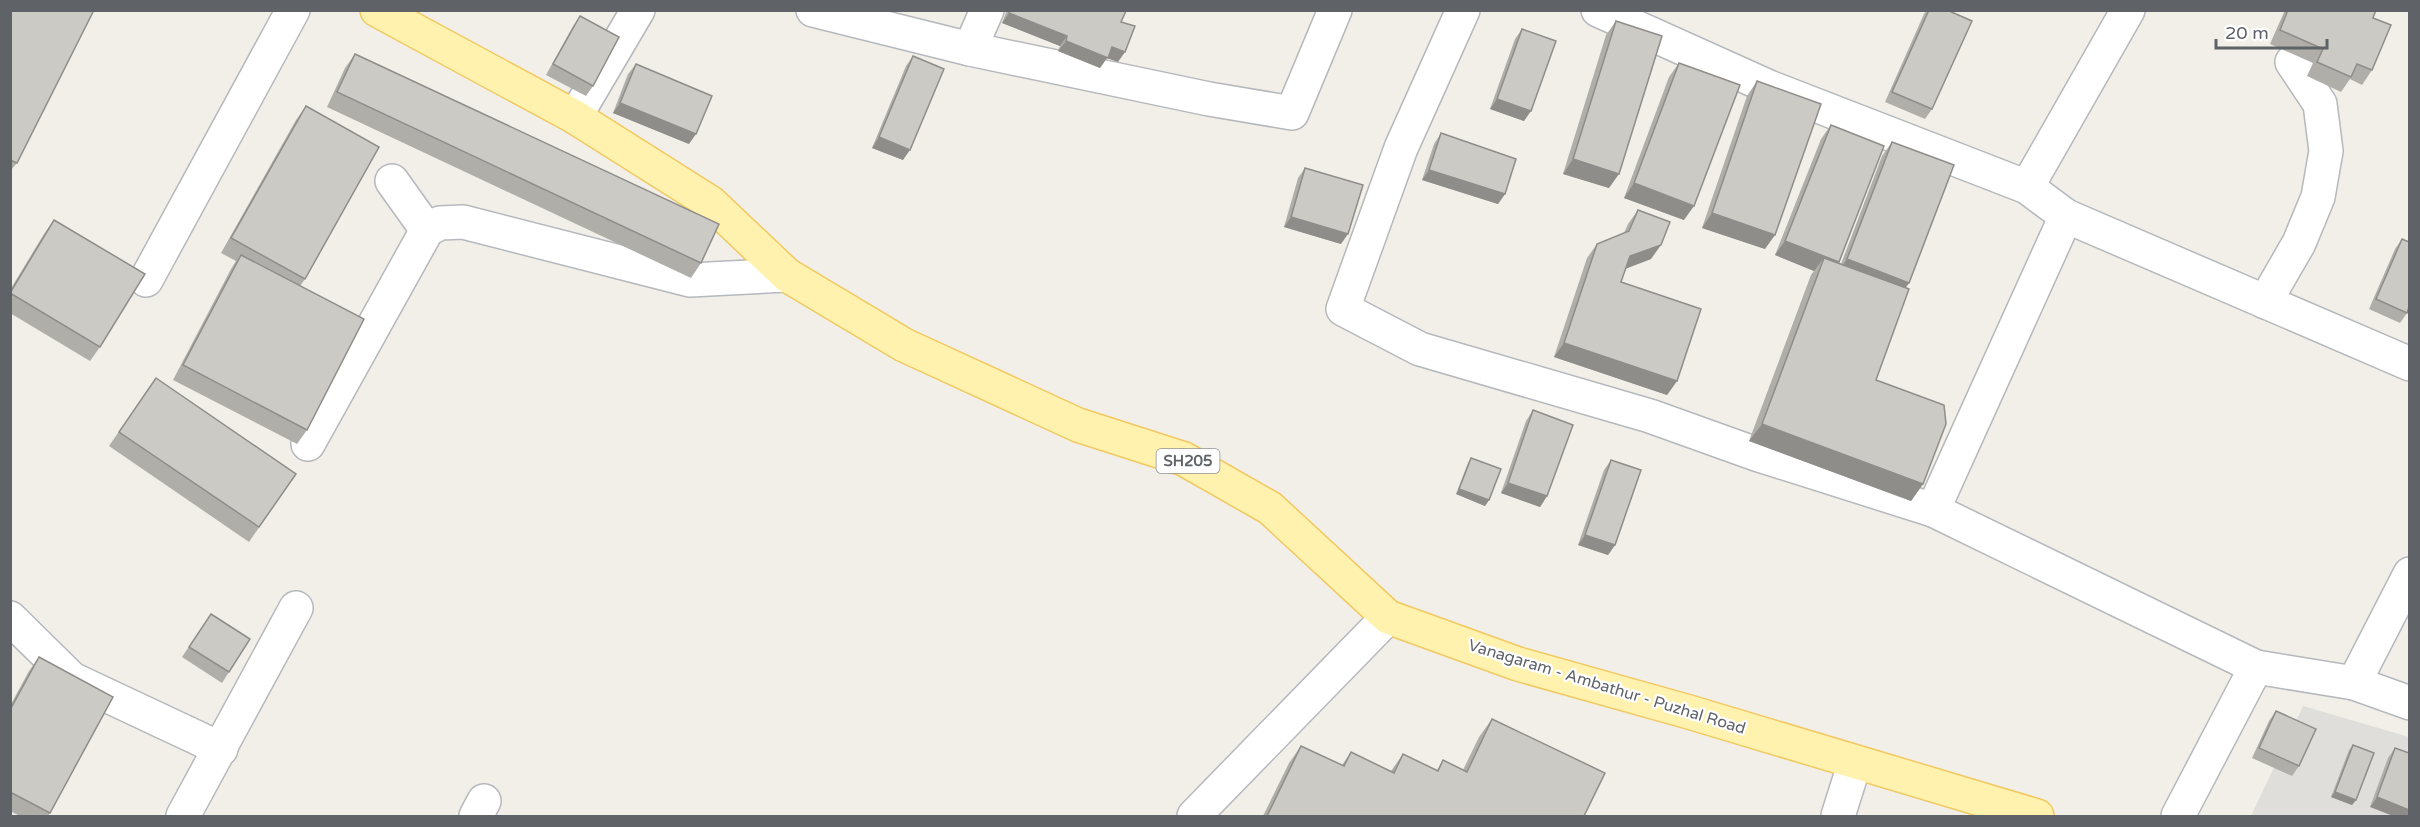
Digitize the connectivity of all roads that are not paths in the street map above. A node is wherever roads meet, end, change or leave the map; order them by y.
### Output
1 (293, 10) edge
2 (377, 10) edge
3 (638, 10) edge
4 (813, 10) edge
5 (987, 10) edge
6 (1335, 10) edge
7 (1463, 10) edge
8 (1598, 10) edge
9 (2128, 10) edge
10 (1657, 22) edge
11 (970, 49) junction
12 (2292, 62) dead end
13 (575, 117) junction
14 (392, 181) dead end
15 (2027, 187) junction
16 (2066, 216) junction
17 (427, 230) junction
18 (787, 275) junction
19 (146, 280) dead end
20 (2265, 302) junction
21 (2409, 364) edge
22 (308, 444) edge
23 (1933, 510) junction
24 (2409, 574) edge
25 (296, 608) dead end
26 (1388, 617) junction
27 (10, 618) edge
28 (2256, 667) junction
29 (2354, 683) junction
30 (2409, 703) edge
31 (220, 749) junction
32 (1855, 762) junction
33 (183, 816) edge
34 (1194, 816) edge
35 (1838, 816) edge
36 (2037, 816) edge
37 (2178, 816) edge

1 - 19 street
2 - 13 main road, Vanagaram - Ambathur - Puzhal Road / SH205
3 - 13 street
4 - 11 street
5 - 11 street
6 - 11 street
7 - 23 street
8 - 10 street
9 - 15 street
10 - 15 street
12 - 20 street
13 - 18 main road, Vanagaram - Ambathur - Puzhal Road / SH205
14 - 17 street
15 - 16 street
16 - 20 street
16 - 23 street
17 - 18 street
17 - 22 street
18 - 26 main road, Vanagaram - Ambathur - Puzhal Road / SH205
20 - 21 street
23 - 28 street
24 - 29 street
25 - 31 street
26 - 32 main road, Vanagaram - Ambathur - Puzhal Road / SH205
26 - 34 street
27 - 31 street
28 - 29 street
28 - 37 street
29 - 30 street
31 - 33 street
32 - 35 street
32 - 36 main road, Vanagaram - Ambathur - Puzhal Road / SH205

